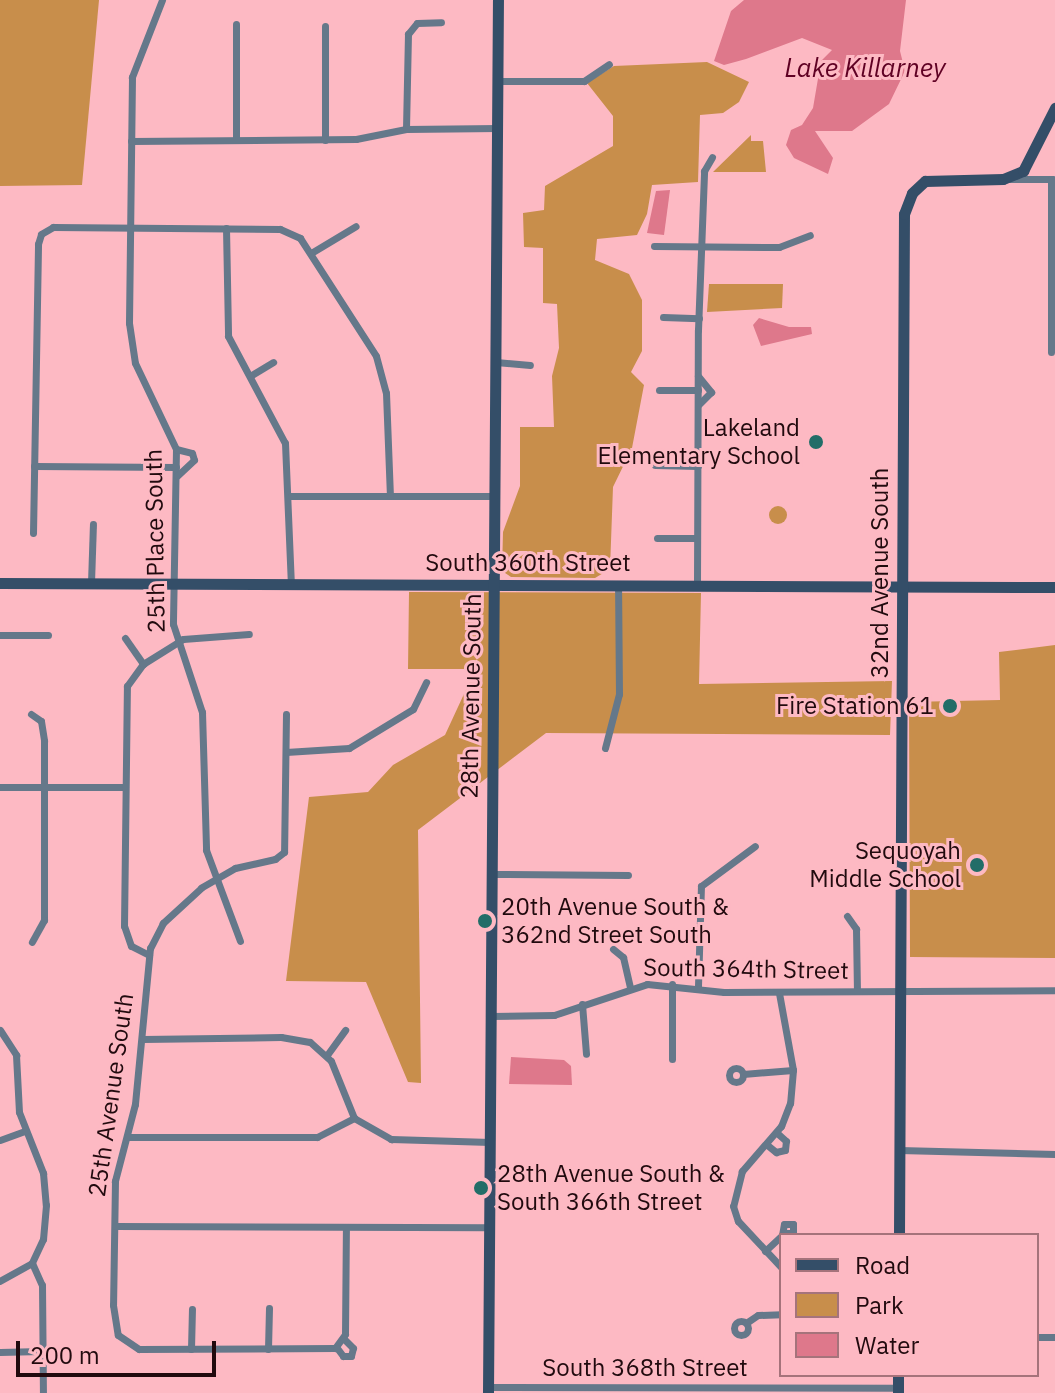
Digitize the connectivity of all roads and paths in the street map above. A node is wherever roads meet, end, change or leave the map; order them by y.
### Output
1 (162, 0) edge
2 (498, 0) edge
3 (441, 22) dead end
4 (236, 24) dead end
5 (325, 26) dead end
6 (609, 64) dead end
7 (498, 81) junction
8 (1055, 108) edge
9 (498, 128) junction
10 (406, 129) junction
11 (236, 140) junction
12 (325, 140) junction
13 (131, 141) junction
14 (712, 157) dead end
15 (1003, 179) junction
16 (1053, 179) edge
17 (356, 226) dead end
18 (131, 228) junction
19 (226, 228) junction
20 (810, 235) dead end
21 (654, 246) dead end
22 (703, 247) junction
23 (311, 253) junction
24 (663, 317) dead end
25 (699, 318) junction
26 (1051, 352) dead end
27 (273, 362) dead end
28 (496, 362) junction
29 (530, 365) dead end
30 (250, 376) junction
31 (698, 376) junction
32 (659, 390) dead end
33 (698, 390) junction
34 (698, 405) junction
35 (176, 449) junction
36 (655, 465) dead end
37 (34, 466) junction
38 (698, 466) junction
39 (176, 467) junction
40 (177, 476) junction
41 (291, 496) junction
42 (390, 496) junction
43 (495, 496) junction
44 (93, 524) dead end
45 (33, 533) dead end
46 (657, 538) dead end
47 (697, 538) junction
48 (0, 583) edge
49 (91, 583) junction
50 (172, 583) junction
51 (291, 584) junction
52 (494, 585) junction
53 (618, 585) junction
54 (697, 585) junction
55 (901, 586) junction
56 (1055, 587) edge
57 (249, 634) dead end
58 (0, 635) edge
59 (48, 635) dead end
60 (125, 638) dead end
61 (177, 642) junction
62 (143, 664) junction
63 (426, 682) dead end
64 (31, 714) dead end
65 (286, 714) dead end
66 (605, 748) dead end
67 (286, 752) junction
68 (44, 786) junction
69 (0, 787) edge
70 (125, 787) junction
71 (755, 846) dead end
72 (492, 874) junction
73 (628, 875) dead end
74 (217, 878) junction
75 (847, 916) dead end
76 (240, 941) dead end
77 (32, 942) dead end
78 (613, 949) dead end
79 (149, 955) junction
80 (672, 984) junction
81 (698, 986) junction
82 (630, 987) junction
83 (1055, 990) edge
84 (857, 991) junction
85 (897, 991) junction
86 (779, 993) junction
87 (582, 1004) junction
88 (491, 1016) junction
89 (0, 1030) edge
90 (345, 1030) dead end
91 (143, 1039) junction
92 (586, 1054) dead end
93 (327, 1055) junction
94 (672, 1059) dead end
95 (793, 1070) junction
96 (743, 1074) dead end
97 (354, 1118) junction
98 (25, 1131) junction
99 (776, 1132) junction
100 (128, 1137) junction
101 (0, 1140) edge
102 (490, 1142) junction
103 (766, 1144) junction
104 (899, 1150) junction
105 (1055, 1154) edge
106 (115, 1226) junction
107 (346, 1227) junction
108 (489, 1227) junction
109 (899, 1233) edge
110 (779, 1237) edge
111 (765, 1251) junction
112 (32, 1263) junction
113 (779, 1265) edge
114 (0, 1281) edge
115 (269, 1308) dead end
116 (192, 1309) dead end
117 (779, 1314) edge
118 (746, 1323) dead end
119 (191, 1349) junction
120 (268, 1349) junction
121 (41, 1351) junction
122 (0, 1352) edge
123 (796, 1377) edge
124 (796, 1388) junction
125 (488, 1390) edge
126 (898, 1391) edge
127 (43, 1393) edge

1 - 13 street, 25th Place South
2 - 7 street, 28th Avenue South
3 - 10 street
4 - 11 street
5 - 12 street
6 - 7 street
7 - 9 street, 28th Avenue South
8 - 15 street
9 - 10 street
9 - 28 street, 28th Avenue South
10 - 12 street
11 - 12 street
11 - 13 street
13 - 18 street, 25th Place South
14 - 22 street
15 - 16 street
15 - 55 street, 32nd Avenue South
16 - 26 street
17 - 23 street
18 - 19 street
18 - 35 street, 25th Place South
18 - 37 street
19 - 23 street
19 - 30 street
20 - 22 street
21 - 22 street
22 - 25 street
23 - 42 street
24 - 25 street
25 - 31 street
27 - 30 street
28 - 29 street
28 - 43 street, 28th Avenue South
30 - 41 street
31 - 33 street
31 - 34 street
32 - 33 street
33 - 34 street
34 - 38 street
35 - 39 street, 25th Place South
35 - 40 street
36 - 38 street
37 - 39 street
37 - 45 street
38 - 47 street
39 - 40 street, 25th Place South
40 - 50 street, 25th Place South
41 - 42 street
41 - 51 street
42 - 43 street
43 - 52 street, 28th Avenue South
44 - 49 street
46 - 47 street
47 - 54 street
48 - 49 street, South 360th Street
49 - 50 street, South 360th Street
50 - 51 street, South 360th Street
50 - 61 street, 25th Place South
51 - 52 street, South 360th Street
52 - 53 street, South 360th Street
52 - 72 street, 28th Avenue South
53 - 54 street, South 360th Street
53 - 66 street
54 - 55 street, South 360th Street
55 - 56 street, South 360th Street
55 - 85 street, 32nd Avenue South
57 - 61 street
58 - 59 street
60 - 62 street
61 - 62 street
61 - 74 street, 25th Place South
62 - 70 street
63 - 67 street
64 - 68 street
65 - 67 street
67 - 74 street
68 - 69 street
68 - 70 street
68 - 77 street
70 - 79 street
71 - 81 street
72 - 73 street
72 - 88 street, 28th Avenue South
74 - 76 street, 25th Place South
74 - 79 street
75 - 84 street
78 - 82 street
79 - 91 street, 25th Avenue South
80 - 81 street, South 364th Street
80 - 82 street, South 364th Street
80 - 94 street
81 - 86 street, South 364th Street
82 - 87 street, South 364th Street
83 - 85 street, South 364th Street
84 - 85 street, South 364th Street
84 - 86 street, South 364th Street
85 - 104 street, 32nd Avenue South
86 - 95 street
87 - 88 street, South 364th Street
87 - 92 street
88 - 102 street, 28th Avenue South
89 - 98 street
90 - 93 street
91 - 93 street
91 - 100 street, 25th Avenue South
93 - 97 street
95 - 96 street
95 - 99 street
97 - 100 street
97 - 102 street
98 - 101 street
98 - 112 street
99 - 103 street
99 - 103 street
100 - 106 street, 25th Avenue South
102 - 108 street, 28th Avenue South
103 - 111 street
104 - 105 street
104 - 109 street, 32nd Avenue South
106 - 107 street
106 - 119 street, 25th Avenue South
107 - 108 street
107 - 120 street
108 - 125 street, 28th Avenue South
110 - 111 street
111 - 113 street
112 - 114 street
112 - 121 street
115 - 120 street
116 - 119 street
117 - 118 street
119 - 120 street
121 - 122 street
121 - 127 street
123 - 124 street
124 - 125 street, South 368th Street
124 - 126 street, South 368th Street

